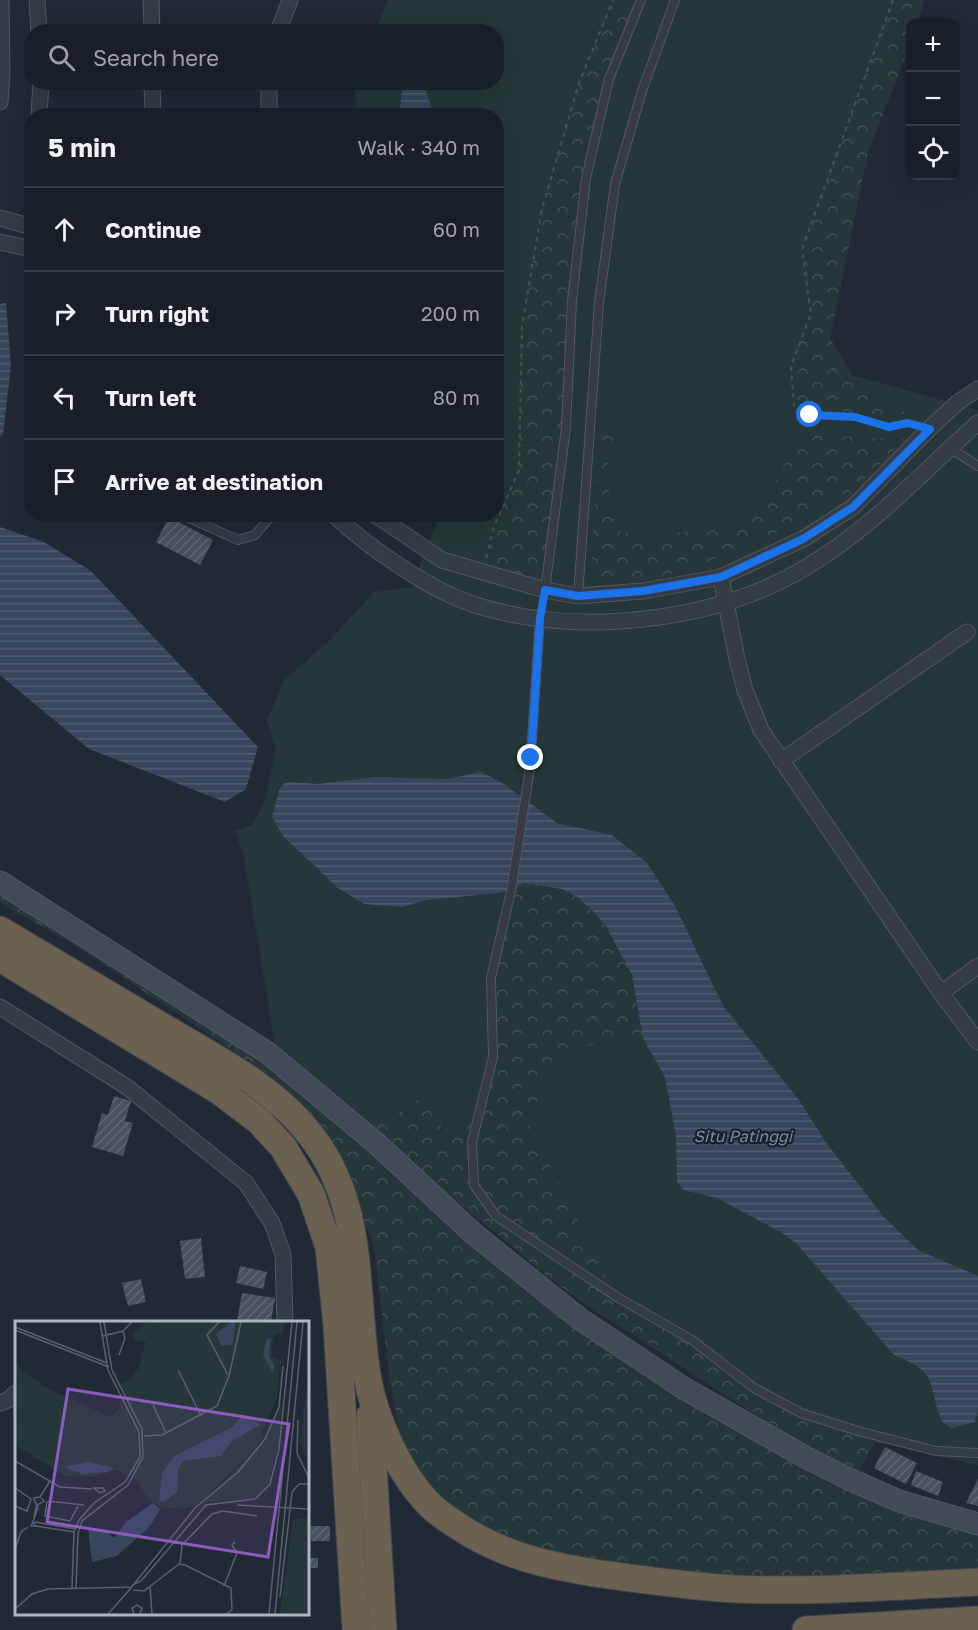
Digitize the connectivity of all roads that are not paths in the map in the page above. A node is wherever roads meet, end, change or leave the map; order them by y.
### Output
1 (1, 0) edge
2 (37, 0) edge
3 (151, 0) edge
4 (290, 0) edge
5 (641, 0) edge
6 (675, 0) edge
7 (38, 24) edge
8 (152, 24) edge
9 (281, 24) edge
10 (41, 90) edge
11 (152, 90) edge
12 (269, 90) edge
13 (0, 102) edge
14 (39, 108) edge
15 (153, 108) edge
16 (269, 108) edge
17 (0, 218) edge
18 (24, 225) edge
19 (0, 242) edge
20 (24, 247) edge
21 (978, 389) edge
22 (978, 423) edge
23 (930, 429) junction
24 (950, 448) junction
25 (978, 466) edge
26 (198, 522) edge
27 (266, 522) edge
28 (341, 522) edge
29 (386, 522) edge
30 (721, 577) junction
31 (545, 590) junction
32 (578, 596) junction
33 (728, 603) junction
34 (540, 618) junction
35 (579, 623) junction
36 (967, 632) dead end
37 (781, 760) junction
38 (0, 882) edge
39 (0, 930) edge
40 (0, 958) edge
41 (978, 966) edge
42 (941, 993) junction
43 (0, 1007) edge
44 (978, 1042) edge
45 (285, 1321) edge
46 (368, 1378) junction
47 (15, 1394) edge
48 (0, 1403) edge
49 (978, 1453) edge
50 (978, 1524) edge
51 (978, 1582) edge
52 (382, 1617) edge
53 (978, 1620) edge
54 (356, 1630) edge
55 (806, 1630) edge

1 - 13 street
2 - 7 street
3 - 8 street
4 - 9 street
5 - 31 lane
6 - 32 lane
10 - 14 street
11 - 15 street
12 - 16 street
17 - 18 street
19 - 20 street
21 - 23 street
22 - 24 street
23 - 24 street
23 - 30 street
24 - 25 lane
24 - 33 street
26 - 27 lane
28 - 34 street
29 - 31 street
30 - 32 street
30 - 33 street
31 - 32 street
31 - 34 street
32 - 35 street
33 - 35 street
33 - 37 street
34 - 35 street
34 - 49 lane
36 - 37 street
37 - 42 street
38 - 50 main road
39 - 46 highway
40 - 54 highway
41 - 42 street
42 - 44 street
43 - 45 street
46 - 51 highway
46 - 52 highway
47 - 48 street
53 - 55 highway

